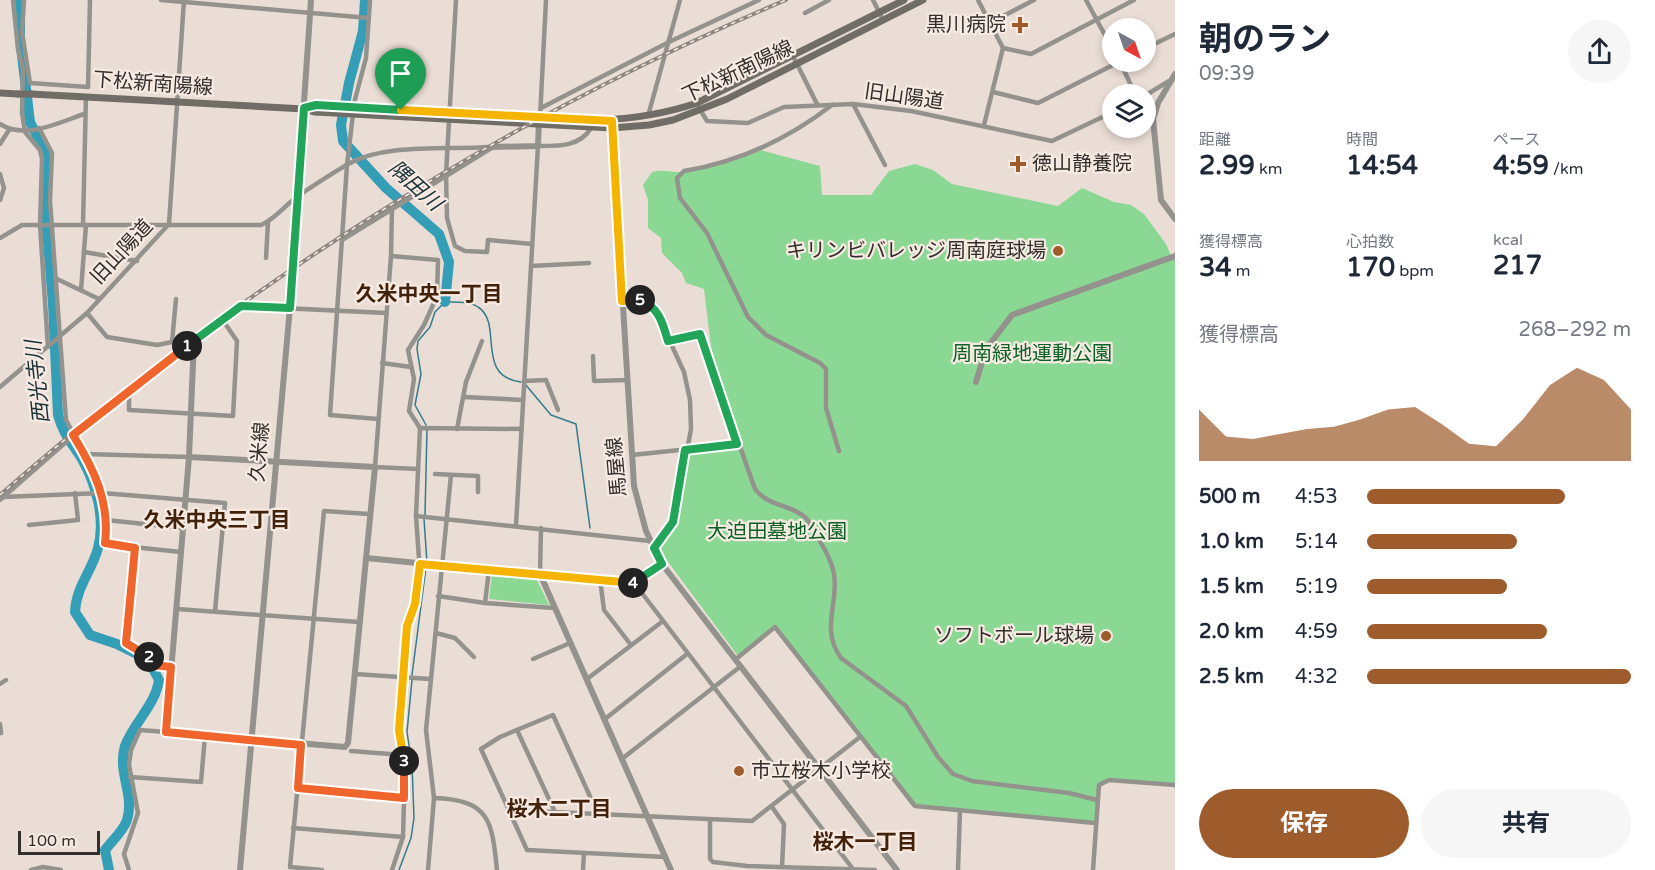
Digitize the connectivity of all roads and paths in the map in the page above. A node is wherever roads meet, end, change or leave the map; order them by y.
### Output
1 (13, 0) edge
2 (24, 0) edge
3 (90, 0) edge
4 (161, 0) edge
5 (311, 0) edge
6 (370, 0) edge
7 (456, 0) edge
8 (546, 0) edge
9 (680, 0) edge
10 (758, 0) edge
11 (829, 0) edge
12 (873, 0) edge
13 (904, 0) edge
14 (923, 0) edge
15 (978, 0) edge
16 (1034, 0) edge
17 (1086, 0) edge
18 (1134, 0) edge
19 (184, 1) edge
20 (310, 12) junction
21 (879, 12) junction
22 (805, 13) dead end
23 (369, 18) junction
24 (883, 20) junction
25 (1095, 20) junction
26 (990, 23) junction
27 (1102, 32) edge
28 (1175, 34) edge
29 (670, 41) junction
30 (1156, 43) edge
31 (1003, 48) junction
32 (793, 56) junction
33 (797, 64) junction
34 (1102, 71) edge
35 (1174, 77) edge
36 (1156, 89) edge
37 (993, 92) junction
38 (0, 93) edge
39 (86, 96) junction
40 (176, 103) junction
41 (697, 103) junction
42 (817, 104) junction
43 (853, 104) junction
44 (832, 105) junction
45 (304, 108) junction
46 (541, 108) junction
47 (352, 110) junction
48 (700, 111) junction
49 (450, 112) junction
50 (84, 114) junction
51 (648, 116) junction
52 (1102, 117) edge
53 (449, 121) junction
54 (539, 122) junction
55 (0, 124) edge
56 (612, 125) junction
57 (984, 125) junction
58 (39, 128) junction
59 (591, 128) junction
60 (9, 130) junction
61 (25, 132) junction
62 (0, 144) edge
63 (538, 146) junction
64 (492, 147) junction
65 (448, 150) junction
66 (347, 165) junction
67 (885, 165) dead end
68 (0, 174) edge
69 (446, 174) junction
70 (297, 197) junction
71 (0, 200) edge
72 (392, 207) junction
73 (1175, 219) edge
74 (268, 222) junction
75 (169, 224) junction
76 (40, 225) junction
77 (53, 225) junction
78 (84, 225) junction
79 (0, 237) edge
80 (344, 238) junction
81 (532, 244) junction
82 (84, 252) junction
83 (391, 256) junction
84 (1175, 256) edge
85 (266, 258) dead end
86 (137, 261) junction
87 (589, 263) dead end
88 (531, 266) junction
89 (55, 278) junction
90 (81, 290) junction
91 (99, 298) junction
92 (176, 299) dead end
93 (622, 301) junction
94 (241, 306) joint
95 (290, 308) junction
96 (339, 309) junction
97 (87, 313) junction
98 (386, 313) junction
99 (222, 320) junction
100 (59, 338) junction
101 (194, 340) junction
102 (482, 341) dead end
103 (668, 341) junction
104 (172, 342) junction
105 (48, 348) junction
106 (593, 357) dead end
107 (382, 363) junction
108 (411, 367) junction
109 (627, 380) junction
110 (524, 381) junction
111 (976, 382) dead end
112 (0, 387) edge
113 (129, 390) junction
114 (464, 397) junction
115 (524, 400) junction
116 (558, 410) dead end
117 (190, 413) junction
118 (378, 419) junction
119 (420, 428) junction
120 (457, 429) junction
121 (522, 429) junction
122 (73, 435) junction
123 (737, 444) junction
124 (685, 450) junction
125 (839, 451) dead end
126 (85, 454) junction
127 (632, 455) junction
128 (189, 457) junction
129 (276, 461) junction
130 (375, 467) junction
131 (418, 469) junction
132 (435, 474) dead end
133 (452, 475) junction
134 (478, 492) dead end
135 (75, 493) junction
136 (102, 493) junction
137 (1, 498) edge
138 (185, 501) junction
139 (369, 514) junction
140 (416, 516) junction
141 (446, 519) junction
142 (106, 520) junction
143 (29, 525) dead end
144 (516, 525) junction
145 (183, 528) junction
146 (542, 528) junction
147 (650, 541) junction
148 (135, 548) junction
149 (654, 548) junction
150 (181, 552) junction
151 (366, 558) junction
152 (420, 564) junction
153 (662, 564) junction
154 (441, 565) junction
155 (489, 570) junction
156 (540, 574) junction
157 (600, 579) junction
158 (635, 584) junction
159 (438, 596) junction
160 (485, 603) junction
161 (554, 608) junction
162 (177, 609) junction
163 (215, 610) junction
164 (262, 614) junction
165 (313, 618) junction
166 (663, 621) junction
167 (360, 622) junction
168 (436, 633) junction
169 (570, 644) junction
170 (631, 645) junction
171 (687, 654) junction
172 (474, 657) dead end
173 (533, 659) dead end
174 (736, 659) junction
175 (741, 666) junction
176 (171, 667) junction
177 (355, 674) junction
178 (403, 678) junction
179 (587, 678) junction
180 (430, 679) junction
181 (6, 680) dead end
182 (0, 684) edge
183 (713, 687) junction
184 (605, 719) junction
185 (0, 724) edge
186 (517, 730) junction
187 (166, 732) junction
188 (1, 733) edge
189 (205, 736) junction
190 (860, 737) junction
191 (251, 740) junction
192 (301, 745) junction
193 (351, 752) dead end
194 (403, 755) junction
195 (622, 758) junction
196 (820, 768) junction
197 (130, 777) junction
198 (1175, 784) edge
199 (298, 788) junction
200 (793, 790) junction
201 (404, 798) junction
202 (434, 798) junction
203 (1097, 800) junction
204 (772, 807) junction
205 (510, 810) junction
206 (960, 810) junction
207 (555, 812) junction
208 (598, 814) junction
209 (647, 816) junction
210 (710, 821) junction
211 (1095, 823) junction
212 (293, 828) junction
213 (403, 837) junction
214 (584, 853) junction
215 (665, 857) junction
216 (782, 867) junction
217 (747, 868) edge
218 (853, 869) edge
219 (31, 870) edge
220 (61, 870) edge
221 (129, 870) edge
222 (240, 870) edge
223 (322, 870) edge
224 (392, 870) edge
225 (428, 870) edge
226 (497, 870) edge
227 (583, 870) edge
228 (671, 870) edge
229 (874, 870) edge
230 (897, 870) edge
231 (958, 870) edge
232 (1093, 870) edge

1 - 61 street
2 - 3 street
4 - 19 street
5 - 20 street, 久米線
6 - 23 street
7 - 49 street
8 - 46 street
9 - 29 street
10 - 29 street
11 - 22 street
12 - 21 street
13 - 21 main road, 下松新南陽線
14 - 24 main road, 下松新南陽線
15 - 26 street
16 - 26 street
17 - 25 street
18 - 25 street
19 - 20 street
19 - 40 street
20 - 23 street
20 - 45 street, 久米線
21 - 24 street
21 - 32 main road, 下松新南陽線
23 - 47 street
24 - 33 main road, 下松新南陽線
25 - 27 street
25 - 31 street
26 - 31 street
28 - 30 street
29 - 46 street
29 - 51 street
31 - 37 street
32 - 33 street
32 - 41 main road, 下松新南陽線
33 - 42 street
33 - 48 main road, 下松新南陽線
34 - 37 street
35 - 36 street
35 - 73 street
37 - 57 street
38 - 39 main road, 下松新南陽線, bridge
39 - 40 main road, 下松新南陽線
39 - 50 street
40 - 45 main road, 下松新南陽線
40 - 75 street
41 - 48 street
41 - 51 main road, 下松新南陽線
42 - 44 street, 旧山陽道
42 - 48 street, 旧山陽道
43 - 44 street, 旧山陽道
43 - 57 street, 旧山陽道
43 - 67 street
44 - 125 street
45 - 47 main road, 下松新南陽線
45 - 70 street, 久米線
46 - 54 street
47 - 49 main road, 下松新南陽線
47 - 53 main road, 下松新南陽線
47 - 66 street
48 - 56 main road, 下松新南陽線
49 - 53 street
49 - 54 main road, 下松新南陽線
50 - 58 street
50 - 78 street
51 - 56 main road, 下松新南陽線
52 - 57 street, 旧山陽道
53 - 54 main road, 下松新南陽線
53 - 65 street
54 - 56 main road, 下松新南陽線
54 - 59 main road, 下松新南陽線
54 - 63 street
55 - 60 street
56 - 59 main road, 下松新南陽線
56 - 93 street, 馬屋線
58 - 61 street
58 - 77 street
59 - 63 street
60 - 61 street
60 - 62 street
61 - 76 street
63 - 64 street
63 - 81 street
64 - 65 street
64 - 69 street
65 - 66 street
65 - 69 street
66 - 70 street
66 - 80 street
68 - 71 street
69 - 72 street
69 - 81 street
70 - 74 street
70 - 95 street, 久米線
72 - 80 street
72 - 83 street
74 - 75 street, 旧山陽道
74 - 85 street
75 - 78 street
75 - 86 street, 旧山陽道
76 - 77 street
76 - 79 street
76 - 105 street
77 - 78 street
77 - 89 street
78 - 82 street
80 - 96 street
81 - 88 street
82 - 86 street
82 - 90 street
83 - 98 street
83 - 108 street
84 - 111 street
86 - 91 street, 旧山陽道
87 - 88 street
88 - 110 street
89 - 90 street
89 - 100 street
90 - 91 street
91 - 97 street, 旧山陽道
92 - 104 street
93 - 103 street
93 - 109 street, 馬屋線
94 - 95 street
94 - 99 street
95 - 96 street
95 - 129 street, 久米線
96 - 98 street
96 - 118 street
97 - 100 street, 旧山陽道
97 - 104 street
98 - 107 street
99 - 101 street
99 - 117 street
100 - 105 street, 旧山陽道
100 - 122 street
101 - 104 street
101 - 113 street
101 - 117 street
102 - 114 street
103 - 123 street
103 - 124 street
105 - 112 street, 旧山陽道
106 - 109 street
107 - 108 street
107 - 118 street
108 - 119 street
109 - 127 street, 馬屋線
110 - 115 street
110 - 116 street
113 - 117 street
113 - 122 street
114 - 115 street
114 - 120 street
115 - 121 street
117 - 128 street
118 - 130 street
119 - 120 street
119 - 131 street
120 - 121 street
121 - 144 street
122 - 126 street
122 - 137 street
123 - 124 street
123 - 203 street
124 - 127 street
124 - 149 street
126 - 128 street
126 - 136 street
127 - 147 street, 馬屋線
128 - 129 street
128 - 138 street
129 - 130 street
129 - 164 street, 久米線
130 - 131 street
130 - 139 street
131 - 140 street
132 - 133 street
133 - 134 street
133 - 141 street
135 - 136 street
135 - 137 street
135 - 143 street
136 - 138 street
136 - 142 street
138 - 145 street
138 - 163 street
139 - 151 street
139 - 165 street
140 - 141 street
140 - 152 street
141 - 144 street
141 - 154 street
142 - 145 street
142 - 148 street
144 - 146 street
145 - 150 street
146 - 147 street
146 - 156 street
147 - 149 street, 馬屋線
148 - 150 street
148 - 176 street
149 - 153 street, 馬屋線
150 - 162 street
151 - 152 street
151 - 167 street
152 - 154 street
152 - 178 street
153 - 158 street
153 - 174 street, 馬屋線
154 - 155 street
154 - 159 street
155 - 156 street
155 - 160 street
156 - 157 street
156 - 161 street
157 - 158 street
157 - 170 street
158 - 166 street
159 - 160 street
159 - 168 street
160 - 161 street
161 - 169 street
162 - 163 street
162 - 176 street
163 - 164 street
164 - 165 street
164 - 191 street, 久米線
165 - 167 street
165 - 192 street
166 - 170 street
166 - 171 street
167 - 177 street
168 - 172 street
168 - 180 street
169 - 173 street
169 - 179 street
170 - 179 street
171 - 183 street
171 - 184 street
174 - 175 street, 馬屋線
174 - 190 street
175 - 183 street
175 - 196 street, 馬屋線
176 - 187 street
177 - 178 street
177 - 192 street
178 - 180 street
178 - 194 street
179 - 184 street
180 - 202 street
181 - 182 street
183 - 195 street
183 - 200 street
184 - 195 street
185 - 188 street
186 - 205 street
186 - 207 street
186 - 208 street
187 - 189 street
187 - 197 street
189 - 191 street
189 - 197 street
190 - 196 street
190 - 206 street
191 - 192 street
191 - 222 street, 久米線
192 - 199 street
193 - 194 street
194 - 201 street
195 - 209 street
196 - 200 street
196 - 230 street, 馬屋線
197 - 221 street
198 - 203 street
199 - 201 street
199 - 212 street
200 - 204 street
200 - 218 street
201 - 213 street
202 - 225 street
202 - 226 street
203 - 211 street
204 - 210 street
204 - 216 street
205 - 207 street
205 - 214 street
206 - 211 street
206 - 231 street
207 - 208 street
208 - 209 street
209 - 210 street
209 - 215 street
210 - 217 street
211 - 232 street
212 - 213 street
212 - 223 street
213 - 224 street
214 - 215 street
214 - 227 street
215 - 228 street
216 - 217 street
216 - 218 street
218 - 229 street
219 - 220 street

